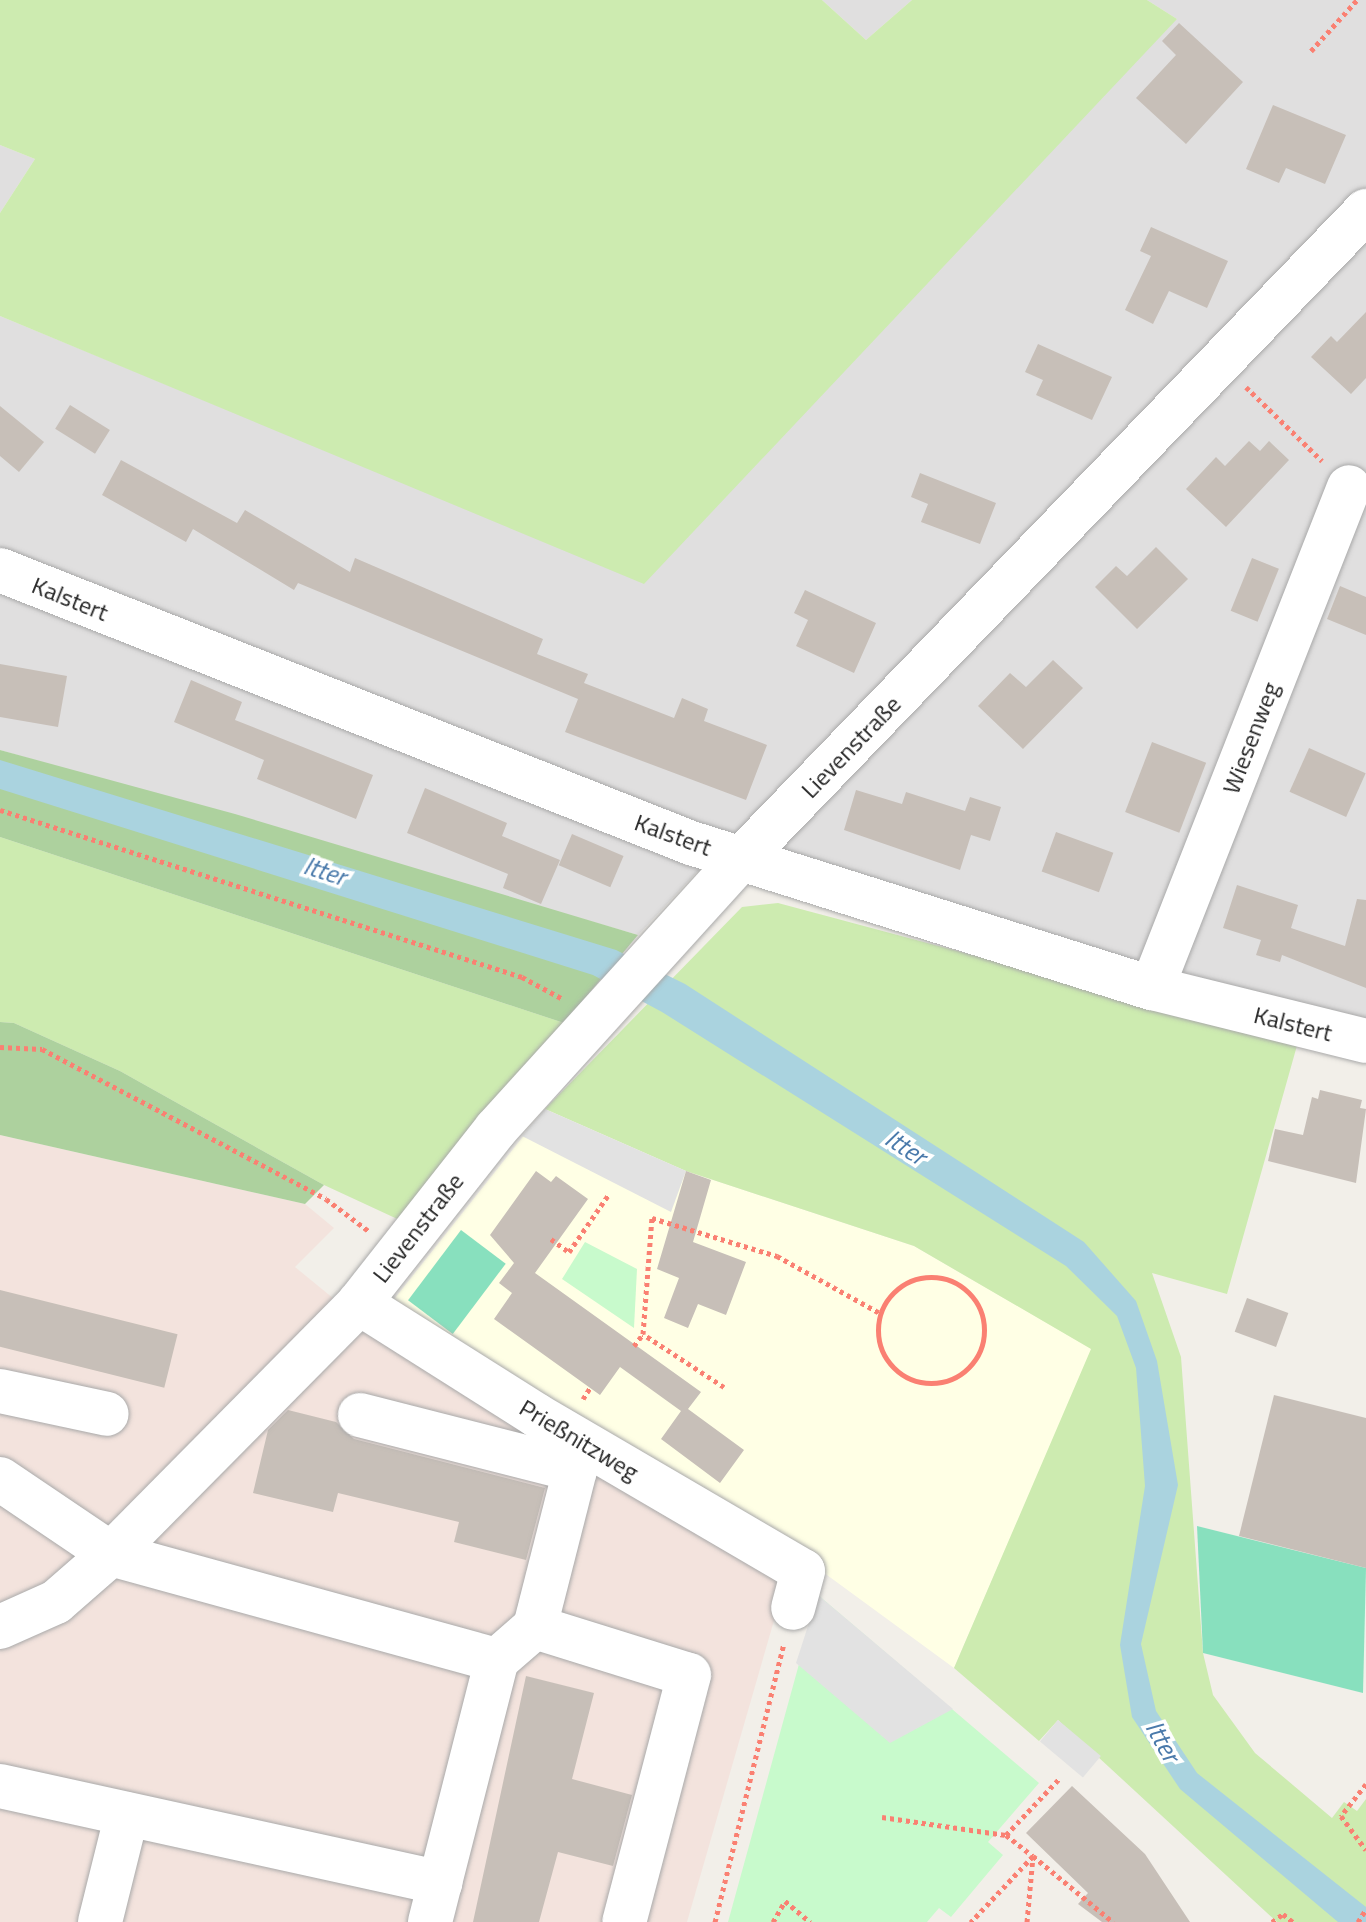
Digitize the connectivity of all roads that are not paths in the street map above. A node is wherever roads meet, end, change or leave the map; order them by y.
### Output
1 (1366, 211) edge
2 (1349, 487) road end
3 (0, 570) edge
4 (742, 858) junction
5 (1152, 988) junction
6 (1366, 1041) edge
7 (359, 1303) junction
8 (0, 1391) edge
9 (107, 1414) dead end
10 (360, 1415) dead end
11 (0, 1479) edge
12 (111, 1554) junction
13 (798, 1590) road end
14 (0, 1627) edge
15 (535, 1627) junction
16 (497, 1660) junction
17 (0, 1786) edge
18 (127, 1814) junction
19 (435, 1902) edge
20 (100, 1922) edge
21 (624, 1922) edge

1 - 4 street, Lievenstraße
2 - 5 street, Wiesenweg
3 - 4 street, Kalstert
4 - 5 street, Kalstert
4 - 7 street, Lievenstraße
5 - 6 street, Kalstert
7 - 12 street, Lievenstraße
7 - 13 street, Prießnitzweg
8 - 9 street
10 - 15 street
11 - 12 street
12 - 14 street, Lievenstraße
12 - 16 street
15 - 16 street
15 - 21 street
16 - 19 street
17 - 18 street
18 - 19 street
18 - 20 street

